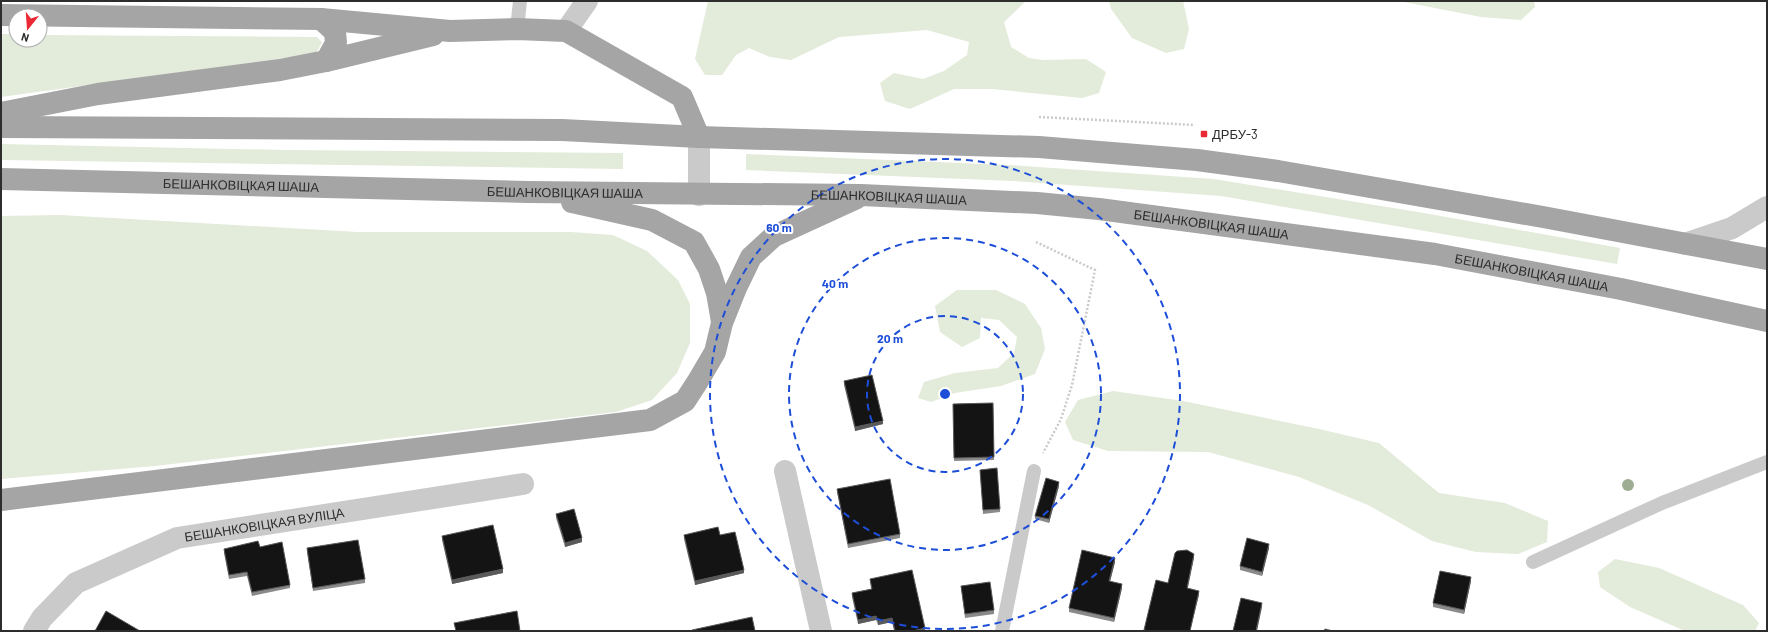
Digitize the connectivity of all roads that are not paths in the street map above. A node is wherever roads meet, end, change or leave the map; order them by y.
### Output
1 (520, 1) edge
2 (587, 1) edge
3 (1, 15) edge
4 (321, 19) junction
5 (518, 29) junction
6 (450, 31) junction
7 (566, 31) junction
8 (326, 61) junction
9 (1, 113) edge
10 (1, 127) edge
11 (699, 136) junction
12 (1, 179) edge
13 (528, 192) junction
14 (699, 194) junction
15 (861, 195) junction
16 (1767, 207) edge
17 (1685, 244) junction
18 (1767, 259) edge
19 (1767, 321) edge
20 (722, 323) junction
21 (1767, 462) edge
22 (785, 471) dead end
23 (1034, 471) road end
24 (523, 484) dead end
25 (1, 500) edge
26 (1533, 562) dead end
27 (34, 631) edge
28 (821, 631) edge
29 (1002, 631) edge

1 - 5 lane
2 - 7 street
3 - 4 main road
4 - 6 main road
4 - 8 main road
5 - 6 main road
5 - 7 main road
6 - 8 main road
7 - 11 main road
8 - 9 main road
10 - 11 main road
11 - 14 street
11 - 17 main road
12 - 13 main road, БЕШАНКОВІЦКАЯ ШАША
13 - 14 main road, БЕШАНКОВІЦКАЯ ШАША
13 - 20 main road
14 - 15 main road, БЕШАНКОВІЦКАЯ ШАША
15 - 19 main road, БЕШАНКОВІЦКАЯ ШАША
15 - 20 main road
16 - 17 street
17 - 18 main road
20 - 25 main road
21 - 26 lane
22 - 28 street
23 - 29 lane
24 - 27 street, БЕШАНКОВІЦКАЯ ВУЛІЦА

